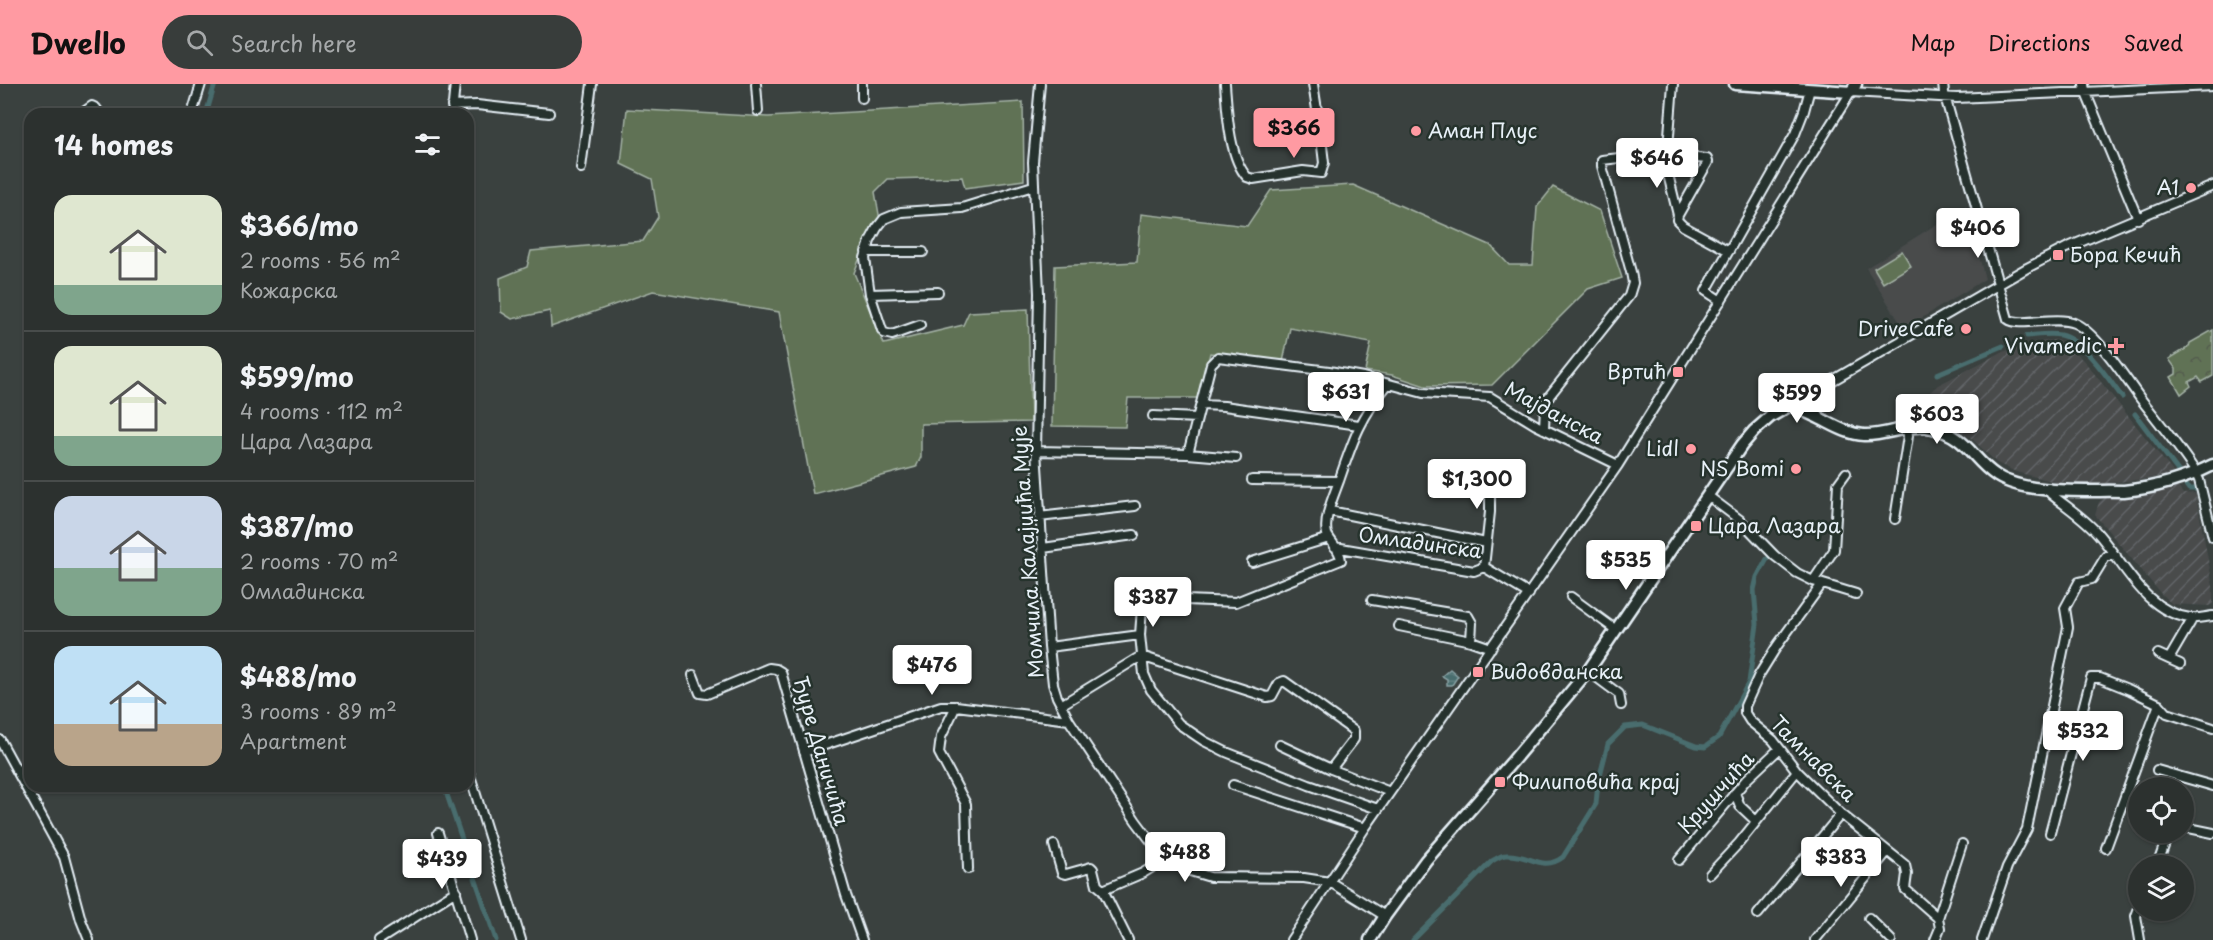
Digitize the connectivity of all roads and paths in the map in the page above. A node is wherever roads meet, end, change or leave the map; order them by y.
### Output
1 (201, 84) edge
2 (455, 84) edge
3 (592, 84) edge
4 (756, 84) edge
5 (862, 84) edge
6 (1040, 84) edge
7 (1225, 84) edge
8 (1313, 84) edge
9 (1673, 84) edge
10 (1735, 84) edge
11 (1944, 84) edge
12 (2213, 86) edge
13 (1853, 88) edge
14 (2085, 88) edge
15 (1810, 89) junction
16 (862, 98) dead end
17 (1945, 98) junction
18 (194, 108) edge
19 (452, 108) edge
20 (462, 108) edge
21 (758, 111) dead end
22 (549, 112) dead end
23 (1320, 129) junction
24 (1280, 135) dead end
25 (1666, 155) junction
26 (581, 168) dead end
27 (1033, 186) junction
28 (2213, 186) edge
29 (1678, 215) junction
30 (2138, 219) junction
31 (1729, 251) junction
32 (866, 252) junction
33 (923, 252) dead end
34 (1998, 283) junction
35 (938, 292) dead end
36 (870, 294) junction
37 (1721, 301) junction
38 (920, 325) dead end
39 (1388, 384) junction
40 (1799, 399) junction
41 (1201, 405) junction
42 (1153, 416) dead end
43 (1197, 418) junction
44 (1359, 425) junction
45 (1907, 427) junction
46 (1544, 429) junction
47 (1036, 451) junction
48 (1188, 454) junction
49 (1236, 458) dead end
50 (1618, 465) junction
51 (2213, 465) edge
52 (1447, 467) dead end
53 (1846, 473) dead end
54 (2196, 473) junction
55 (1252, 480) dead end
56 (1339, 481) junction
57 (2048, 488) junction
58 (1708, 496) junction
59 (1135, 506) dead end
60 (1330, 511) junction
61 (1039, 517) junction
62 (1895, 519) dead end
63 (1134, 535) dead end
64 (2213, 537) edge
65 (1329, 538) junction
66 (1486, 543) junction
67 (1335, 547) junction
68 (1042, 548) junction
69 (2116, 556) junction
70 (1252, 562) dead end
71 (1484, 567) junction
72 (1813, 581) junction
73 (1822, 584) junction
74 (1529, 594) junction
75 (1856, 594) dead end
76 (1571, 597) dead end
77 (1372, 600) dead end
78 (2213, 616) edge
79 (2193, 618) junction
80 (1399, 626) dead end
81 (1616, 630) junction
82 (1140, 635) junction
83 (1471, 642) junction
84 (1049, 647) junction
85 (1491, 648) junction
86 (2158, 654) dead end
87 (1141, 656) junction
88 (2169, 659) junction
89 (2180, 664) dead end
90 (1588, 671) junction
91 (693, 675) dead end
92 (2159, 704) junction
93 (1061, 705) junction
94 (1621, 705) dead end
95 (956, 706) junction
96 (1069, 720) junction
97 (2213, 728) edge
98 (0, 740) edge
99 (1280, 745) dead end
100 (1779, 749) junction
101 (804, 752) junction
102 (24, 767) edge
103 (1331, 769) junction
104 (2157, 770) dead end
105 (18, 771) junction
106 (1797, 771) junction
107 (24, 782) edge
108 (1233, 785) dead end
109 (2213, 786) edge
110 (474, 788) edge
111 (29, 792) edge
112 (1390, 792) junction
113 (1735, 793) junction
114 (1378, 808) junction
115 (1841, 814) junction
116 (1756, 822) junction
117 (1365, 828) junction
118 (2194, 828) edge
119 (2050, 832) dead end
120 (438, 833) dead end
121 (2213, 833) edge
122 (1962, 844) dead end
123 (1054, 845) dead end
124 (2106, 848) dead end
125 (1887, 852) junction
126 (1167, 858) junction
127 (1680, 860) dead end
128 (968, 869) dead end
129 (1710, 874) dead end
130 (1330, 882) junction
131 (1103, 890) junction
132 (456, 891) junction
133 (1758, 914) dead end
134 (1385, 916) junction
135 (1869, 918) dead end
136 (1938, 918) junction
137 (2137, 921) edge
138 (89, 940) edge
139 (379, 940) edge
140 (470, 940) edge
141 (521, 940) edge
142 (862, 940) edge
143 (1128, 940) edge
144 (1291, 940) edge
145 (1370, 940) edge
146 (1815, 940) edge
147 (1891, 940) edge
148 (1935, 940) edge
149 (1982, 940) edge
150 (2140, 940) edge

1 - 18 street
2 - 19 street
3 - 26 street
4 - 21 street
5 - 16 street
6 - 27 street, Момчила Калајџића Мује
7 - 23 street
8 - 23 street
9 - 25 street
10 - 15 main road
11 - 17 street
12 - 14 street
13 - 15 main road
13 - 17 street
13 - 37 street
14 - 17 street
14 - 30 street
15 - 31 street
17 - 34 street
20 - 22 street
23 - 24 street
25 - 29 street
25 - 29 street
25 - 46 street
27 - 32 street
27 - 47 street, Момчила Калајџића Мује
28 - 30 street
29 - 31 street
30 - 34 street
31 - 37 street
32 - 33 street
32 - 36 street
34 - 40 street
34 - 54 street
35 - 36 street
36 - 38 street
37 - 50 street
39 - 41 street, Мајданска
39 - 44 street, Омладинска
39 - 46 street, Мајданска
40 - 45 main road
40 - 58 main road
41 - 43 street, Мајданска
41 - 44 street
42 - 43 street
43 - 48 street, Мајданска
44 - 56 street, Омладинска
45 - 57 main road
45 - 62 street
46 - 50 street, Мајданска
47 - 48 street
47 - 61 street, Момчила Калајџића Мује
48 - 49 street
50 - 74 street
51 - 54 main road
52 - 66 street
53 - 72 street
54 - 57 main road
54 - 64 street
55 - 56 street
56 - 60 street, Омладинска
57 - 69 street
58 - 72 street
58 - 81 main road
59 - 61 street
60 - 65 street, Омладинска
60 - 66 street
61 - 68 street, Момчила Калајџића Мује
63 - 68 street
65 - 67 street, Омладинска
65 - 70 street, Омладинска
66 - 71 street
67 - 71 street, Омладинска
67 - 82 street, Омладинска
68 - 84 street, Момчила Калајџића Мује
69 - 79 street
69 - 149 street
71 - 74 street, Омладинска
72 - 73 street
73 - 75 street
73 - 100 street, Тамнавска
74 - 85 street
76 - 81 street
77 - 83 street
78 - 79 street
79 - 88 street
80 - 83 street
81 - 90 main road
82 - 84 street
82 - 87 street, Омладинска
83 - 85 street
84 - 93 street, Момчила Калајџића Мује
85 - 112 street
86 - 88 street
87 - 93 street
87 - 103 street
87 - 114 street, Омладинска
88 - 89 street
90 - 94 street
90 - 134 main road
91 - 101 street, Ђуре Даничића
92 - 97 street
92 - 119 street
92 - 124 street
93 - 96 street, Момчила Калајџића Мује
95 - 96 street
95 - 101 street
95 - 128 street
96 - 126 street, Момчила Калајџића Мује
98 - 105 street
99 - 103 street
100 - 106 street, Тамнавска
100 - 113 street, Крушчића
101 - 142 street, Ђуре Даничића
102 - 105 street
103 - 112 street
104 - 109 street
105 - 107 street
106 - 115 street, Тамнавска
106 - 116 street
108 - 117 street
110 - 141 street
111 - 138 street
112 - 114 street
113 - 116 street
113 - 127 street, Крушчића
114 - 117 street
115 - 125 street, Тамнавска
115 - 133 street
116 - 129 street
117 - 130 street
118 - 121 street
120 - 132 street
122 - 136 street
123 - 131 street
125 - 136 street, Тамнавска
125 - 146 street
126 - 130 street, Момчила Калајџића Мује
126 - 131 street
130 - 134 street, Момчила Калајџића Мује
130 - 144 street
131 - 143 street
132 - 139 street
132 - 140 street
134 - 145 main road
135 - 147 street
136 - 148 street
137 - 150 street

